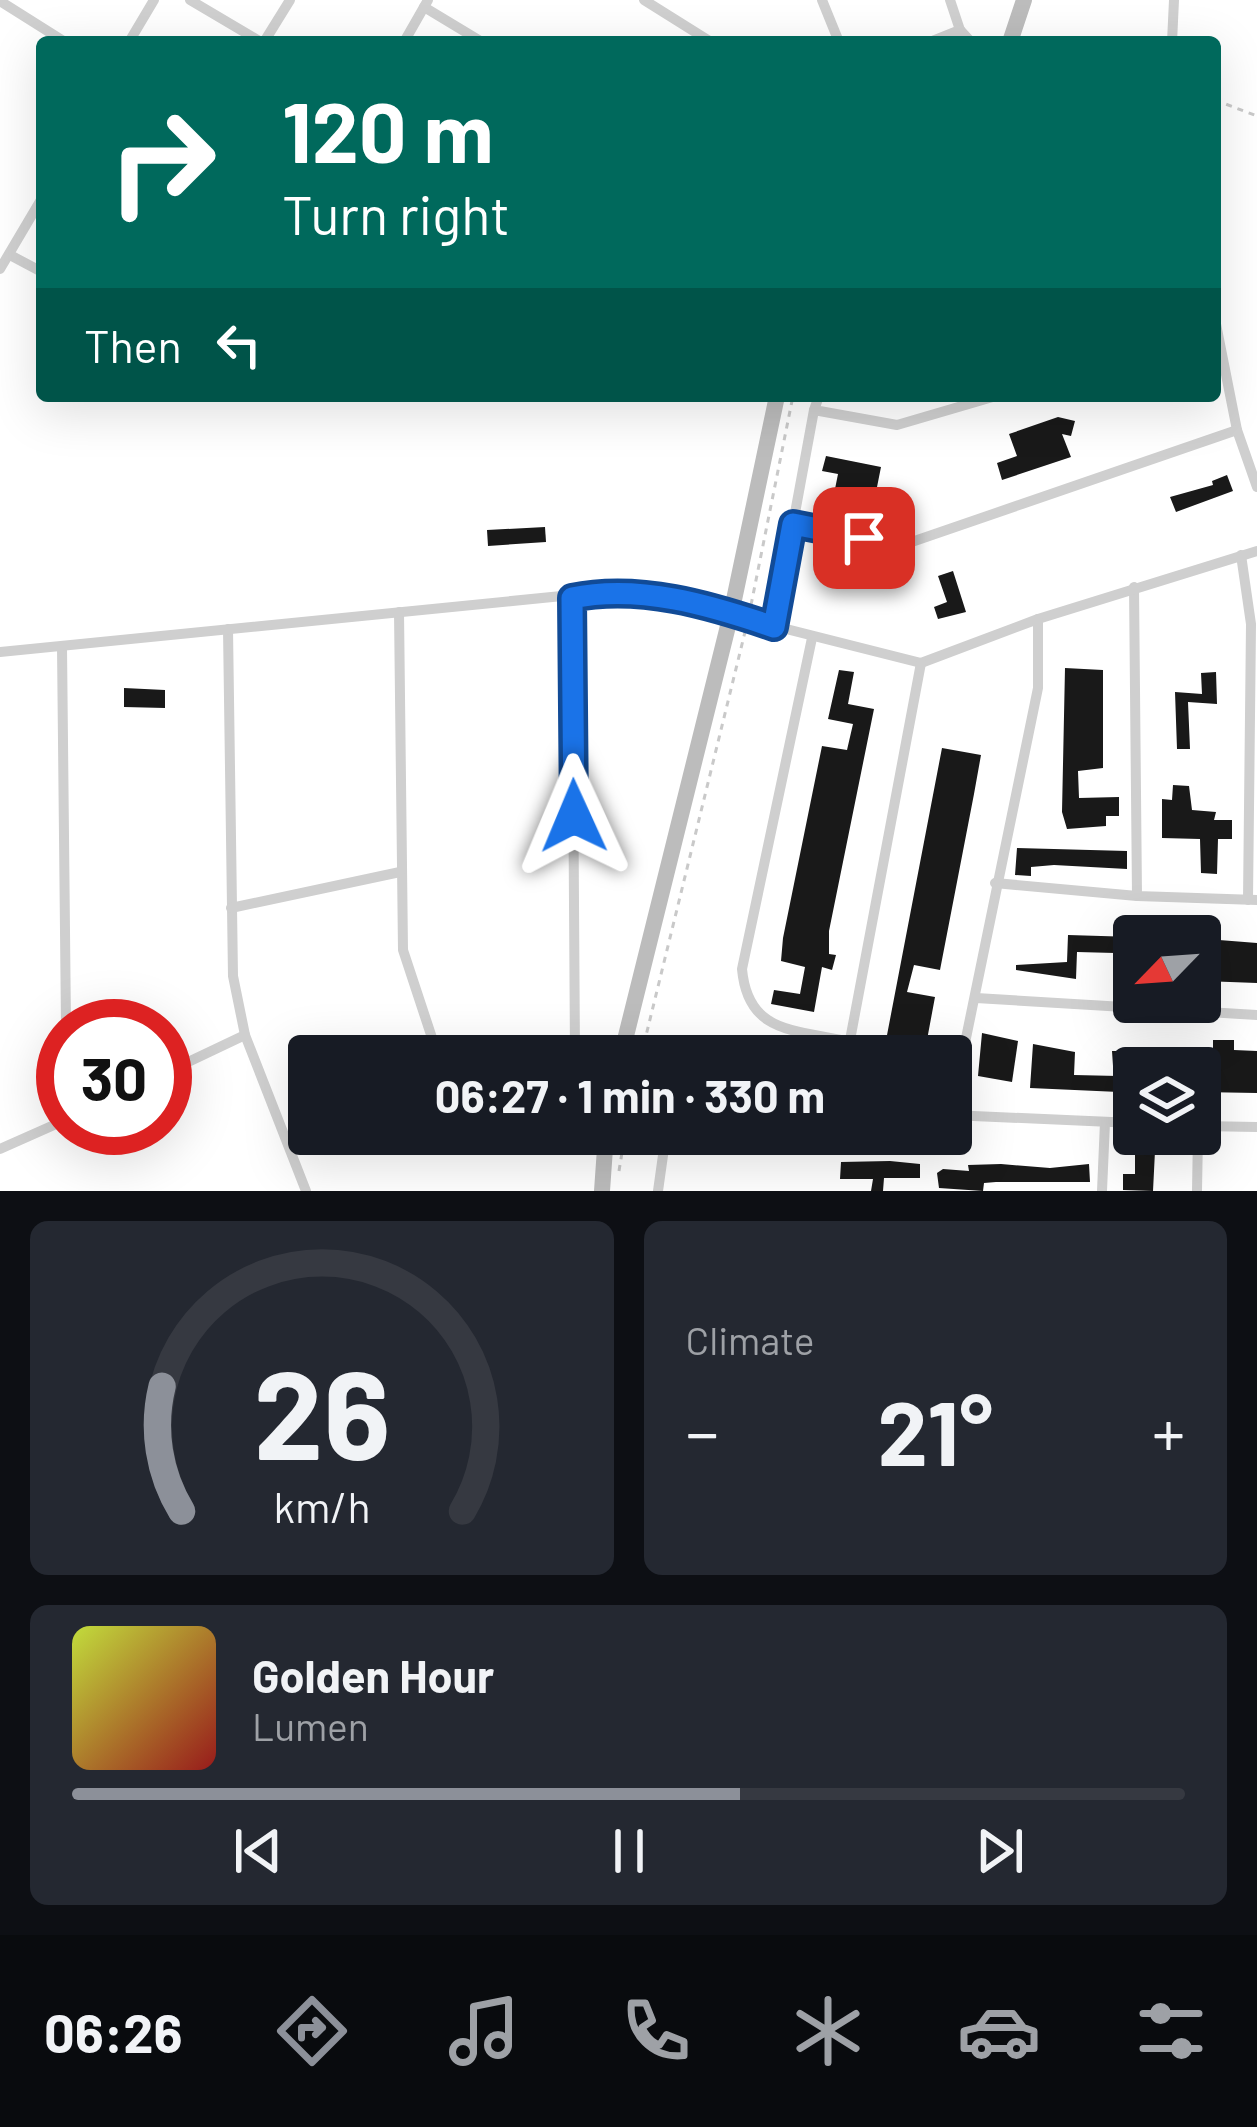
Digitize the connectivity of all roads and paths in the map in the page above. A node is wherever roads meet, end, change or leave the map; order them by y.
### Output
1 (154, 0) edge
2 (190, 0) edge
3 (290, 0) edge
4 (644, 0) edge
5 (822, 0) edge
6 (950, 0) edge
7 (1024, 0) edge
8 (1174, 0) edge
9 (0, 2) edge
10 (426, 3) edge
11 (19, 5) edge
12 (960, 30) junction
13 (58, 36) edge
14 (133, 36) edge
15 (252, 36) edge
16 (266, 36) edge
17 (407, 36) edge
18 (473, 36) edge
19 (701, 36) edge
20 (837, 36) edge
21 (945, 36) edge
22 (966, 36) edge
23 (1012, 36) edge
24 (1172, 36) edge
25 (1221, 102) edge
26 (1257, 116) edge
27 (36, 209) edge
28 (10, 255) junction
29 (0, 269) edge
30 (36, 269) edge
31 (1221, 349) edge
32 (776, 402) edge
33 (792, 402) edge
34 (817, 402) edge
35 (976, 402) edge
36 (814, 410) junction
37 (1237, 430) junction
38 (1257, 487) edge
39 (793, 524) junction
40 (1257, 551) edge
41 (1241, 556) junction
42 (1134, 587) junction
43 (572, 598) junction
44 (400, 612) junction
45 (740, 616) junction
46 (1038, 619) junction
47 (774, 627) junction
48 (228, 629) junction
49 (812, 638) junction
50 (62, 647) junction
51 (0, 652) edge
52 (921, 663) junction
53 (400, 872) junction
54 (995, 883) junction
55 (1137, 896) junction
56 (1253, 900) edge
57 (231, 908) junction
58 (976, 998) junction
59 (66, 999) edge
60 (1257, 1015) edge
61 (245, 1035) junction
62 (430, 1035) edge
63 (575, 1035) edge
64 (627, 1035) edge
65 (646, 1035) edge
66 (821, 1035) edge
67 (851, 1035) edge
68 (968, 1035) edge
69 (192, 1060) edge
70 (972, 1114) edge
71 (1105, 1122) junction
72 (1113, 1123) edge
73 (1257, 1127) edge
74 (1221, 1129) edge
75 (36, 1132) edge
76 (0, 1149) edge
77 (605, 1155) edge
78 (622, 1155) edge
79 (663, 1155) edge
80 (1198, 1155) edge
81 (619, 1172) dead end
82 (306, 1191) edge
83 (602, 1191) edge
84 (658, 1191) edge
85 (1102, 1191) edge
86 (1197, 1191) edge

1 - 14 street
2 - 15 street
3 - 16 street
4 - 19 street
5 - 20 street
6 - 12 street
7 - 23 street
8 - 24 street
9 - 11 street
10 - 17 street
10 - 18 street
11 - 13 street
12 - 21 street
12 - 22 street
25 - 26 path
27 - 28 street
28 - 29 street
28 - 30 street
31 - 37 street
32 - 45 street
33 - 45 path
34 - 36 street
35 - 36 street
36 - 39 street
37 - 38 street
37 - 39 street
39 - 47 street
40 - 41 street
41 - 42 street
41 - 56 street
42 - 46 street
42 - 55 street
43 - 44 street
43 - 45 street
43 - 63 street
44 - 48 street
44 - 53 street
45 - 47 street
45 - 64 street
45 - 65 path
46 - 52 street
46 - 54 street
47 - 49 street
48 - 50 street
48 - 57 street
49 - 52 street
49 - 66 street
50 - 51 street
50 - 59 street
52 - 67 street
53 - 57 street
53 - 62 street
54 - 55 street
54 - 58 street
55 - 56 street
57 - 61 street
58 - 60 street
58 - 68 street
61 - 69 street
61 - 82 street
70 - 71 street
71 - 72 street
71 - 85 street
73 - 74 street
75 - 76 street
77 - 83 street
78 - 81 path
79 - 84 street
80 - 86 street

